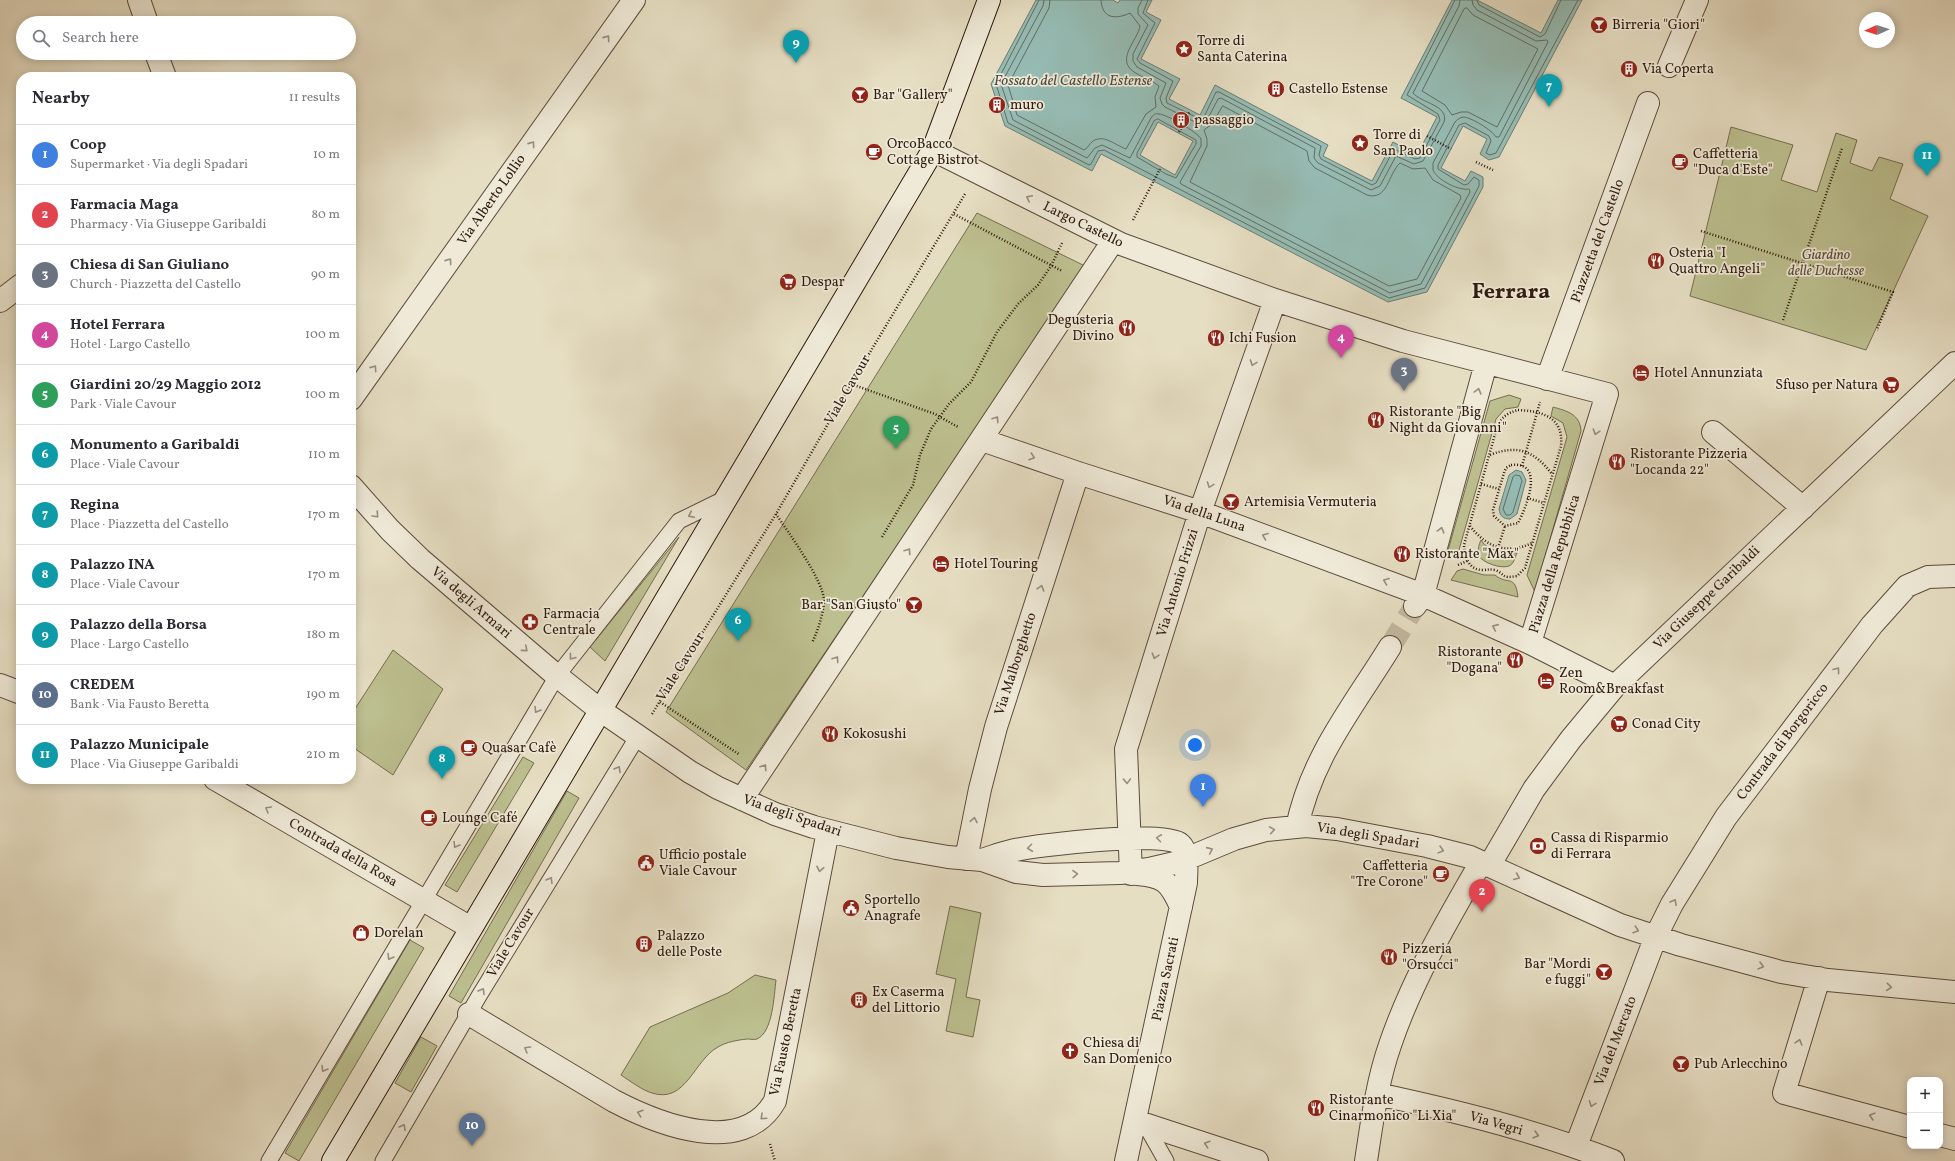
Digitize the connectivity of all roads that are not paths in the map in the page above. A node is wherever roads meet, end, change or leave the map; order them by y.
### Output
1 (139, 0) edge
2 (634, 0) edge
3 (989, 0) edge
4 (1697, 0) edge
5 (145, 16) edge
6 (159, 60) edge
7 (1669, 66) dead end
8 (163, 72) edge
9 (1648, 103) dead end
10 (933, 150) junction
11 (1117, 242) junction
12 (16, 289) edge
13 (1275, 300) junction
14 (0, 301) edge
15 (1486, 363) junction
16 (1955, 363) edge
17 (1547, 379) junction
18 (356, 393) edge
19 (1713, 432) dead end
20 (982, 440) junction
21 (1078, 474) junction
22 (356, 492) edge
23 (726, 498) junction
24 (1803, 508) junction
25 (1200, 512) junction
26 (1946, 576) edge
27 (1419, 600) junction
28 (1530, 643) junction
29 (1390, 647) tunnel mouth
30 (557, 676) junction
31 (0, 684) edge
32 (1615, 686) junction
33 (16, 691) edge
34 (600, 710) junction
35 (638, 736) junction
36 (224, 784) edge
37 (742, 800) junction
38 (1297, 827) junction
39 (828, 831) junction
40 (1128, 838) junction
41 (974, 859) junction
42 (1186, 860) junction
43 (1485, 864) junction
44 (1127, 873) junction
45 (424, 900) junction
46 (1181, 907) junction
47 (471, 928) junction
48 (1656, 936) junction
49 (1818, 978) junction
50 (1955, 992) edge
51 (469, 1014) junction
52 (1377, 1094) junction
53 (1140, 1122) junction
54 (1907, 1126) edge
55 (1943, 1136) edge
56 (1955, 1139) edge
57 (1583, 1153) edge
58 (1127, 1160) edge
59 (269, 1161) edge
60 (333, 1161) edge
61 (383, 1161) edge
62 (1166, 1161) edge
63 (1257, 1161) edge
64 (1366, 1161) edge
65 (1613, 1161) edge

1 - 5 street
18 -> 2 street, Via Alberto Lollio
3 - 10 street
4 - 7 street
6 - 8 street
9 - 17 street, Piazzetta del Castello
11 -> 10 street, Largo Castello
10 - 23 street
11 - 13 street, Largo Castello
20 -> 11 street
12 - 14 street
13 - 15 street, Largo Castello
13 -> 25 street, Via Antonio Frizzi
15 - 17 street
27 -> 15 street
16 - 24 street, Via Giuseppe Garibaldi
17 -> 28 street, Piazza della Repubblica
19 - 24 street
20 -> 21 street, Via della Luna
37 -> 20 street
21 - 25 street, Via della Luna
41 -> 21 street, Via Malborghetto
22 -> 30 street, Via degli Armari
23 -> 30 lane
23 - 34 street
24 - 32 street, Via Giuseppe Garibaldi
27 -> 25 street, Via della Luna
25 -> 40 street, Via Antonio Frizzi
48 -> 26 street, Contrada di Borgoricco
28 -> 27 street, Piazza della Repubblica
28 - 32 street
29 - 38 street
30 - 34 street, Via degli Armari
30 -> 45 lane
31 - 33 street
32 - 43 street, Via Giuseppe Garibaldi
34 - 35 street, Via degli Spadari
34 - 47 street
35 - 37 street, Via degli Spadari
51 -> 35 lane, Viale Cavour
45 -> 36 street, Contrada della Rosa
37 - 39 street, Via degli Spadari
42 -> 38 street, Via degli Spadari
38 -> 43 street, Via degli Spadari
39 - 41 street, Via degli Spadari
39 -> 51 street, Via Fausto Beretta
40 -> 41 street, Via degli Spadari
42 -> 40 street, Via degli Spadari
40 - 44 street, Via Antonio Frizzi
41 -> 44 street, Via degli Spadari
42 - 44 street, Via degli Spadari
42 - 46 street, Piazza Sacrati
43 -> 48 street, Via degli Spadari
43 - 52 street, Via Giuseppe Garibaldi
44 - 46 street
45 - 47 street, Contrada della Rosa
45 -> 59 lane
46 - 53 street, Piazza Sacrati
47 - 60 street
48 -> 49 street, Via degli Spadari
48 -> 57 street, Via del Mercato
49 -> 50 street, Via degli Spadari
54 -> 49 street
61 -> 51 lane, Viale Cavour
52 -> 57 street, Via Vegri
52 - 64 street, Via Giuseppe Garibaldi
53 - 58 street, Piazza Sacrati
53 - 62 lane
63 -> 53 street
55 - 56 street
57 - 65 street, Via Vegri

